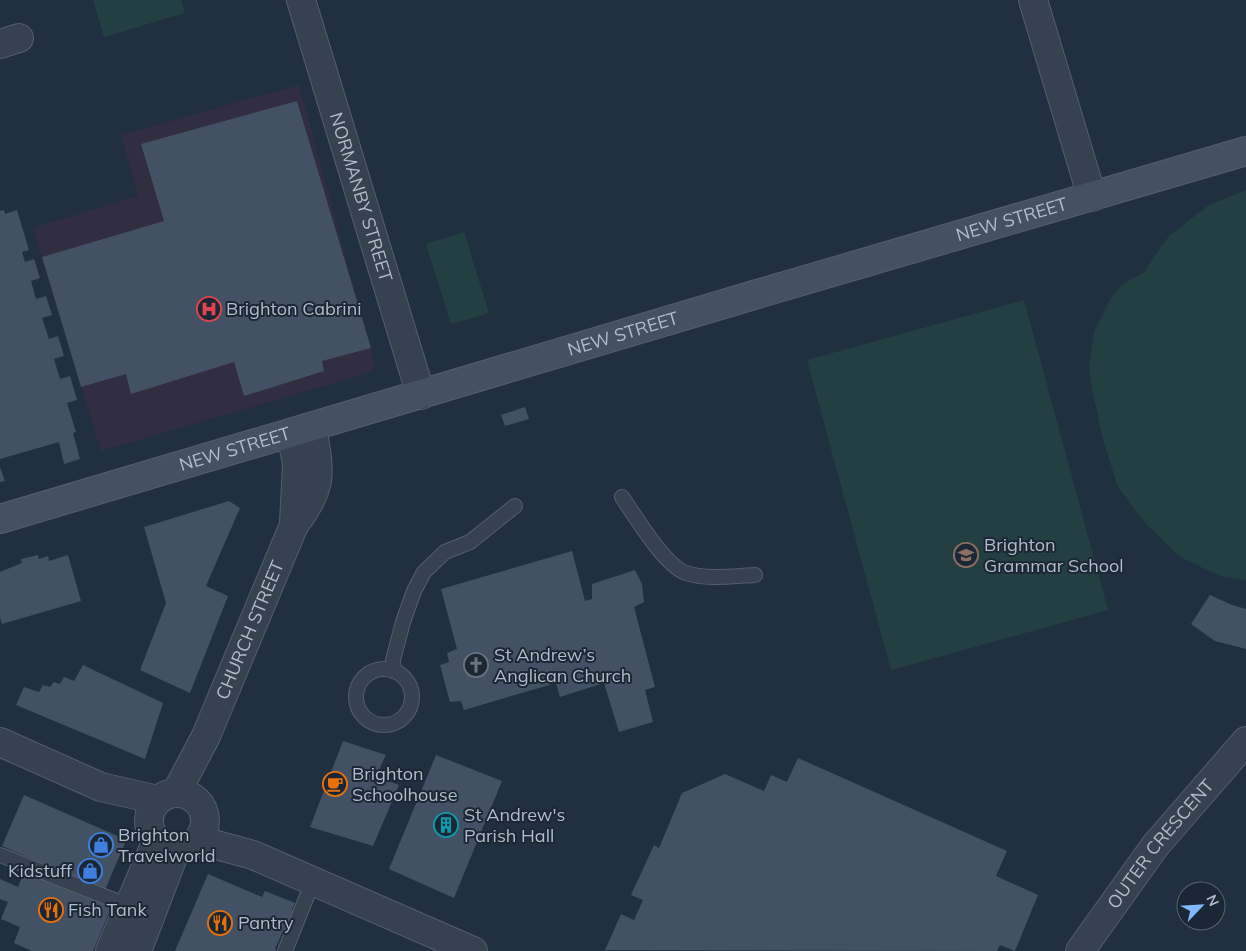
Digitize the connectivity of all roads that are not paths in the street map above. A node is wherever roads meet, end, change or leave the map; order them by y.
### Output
1 (300, 0) edge
2 (1033, 0) edge
3 (1246, 152) edge
4 (1092, 197) junction
5 (421, 395) junction
6 (301, 430) junction
7 (622, 498) dead end
8 (515, 506) dead end
9 (0, 519) edge
10 (755, 575) dead end
11 (394, 671) junction
12 (0, 742) edge
13 (1246, 742) edge
14 (177, 820) junction
15 (0, 855) edge
16 (313, 881) junction
17 (129, 906) junction
18 (110, 951) edge
19 (137, 951) edge
20 (285, 951) edge
21 (472, 951) edge
22 (1080, 951) edge

1 - 5 street, NORMANBY STREET
2 - 4 street
3 - 4 main road, NEW STREET
4 - 5 main road, NEW STREET
5 - 6 main road, NEW STREET
6 - 9 main road, NEW STREET
6 - 14 street, CHURCH STREET
7 - 10 lane
8 - 11 lane
11 - 11 lane
12 - 14 street
13 - 22 street, OUTER CRESCENT
14 - 16 street
14 - 17 street, CHURCH STREET
14 - 19 street, CHURCH STREET
15 - 17 lane
16 - 20 lane
16 - 21 street
17 - 18 street, CHURCH STREET

